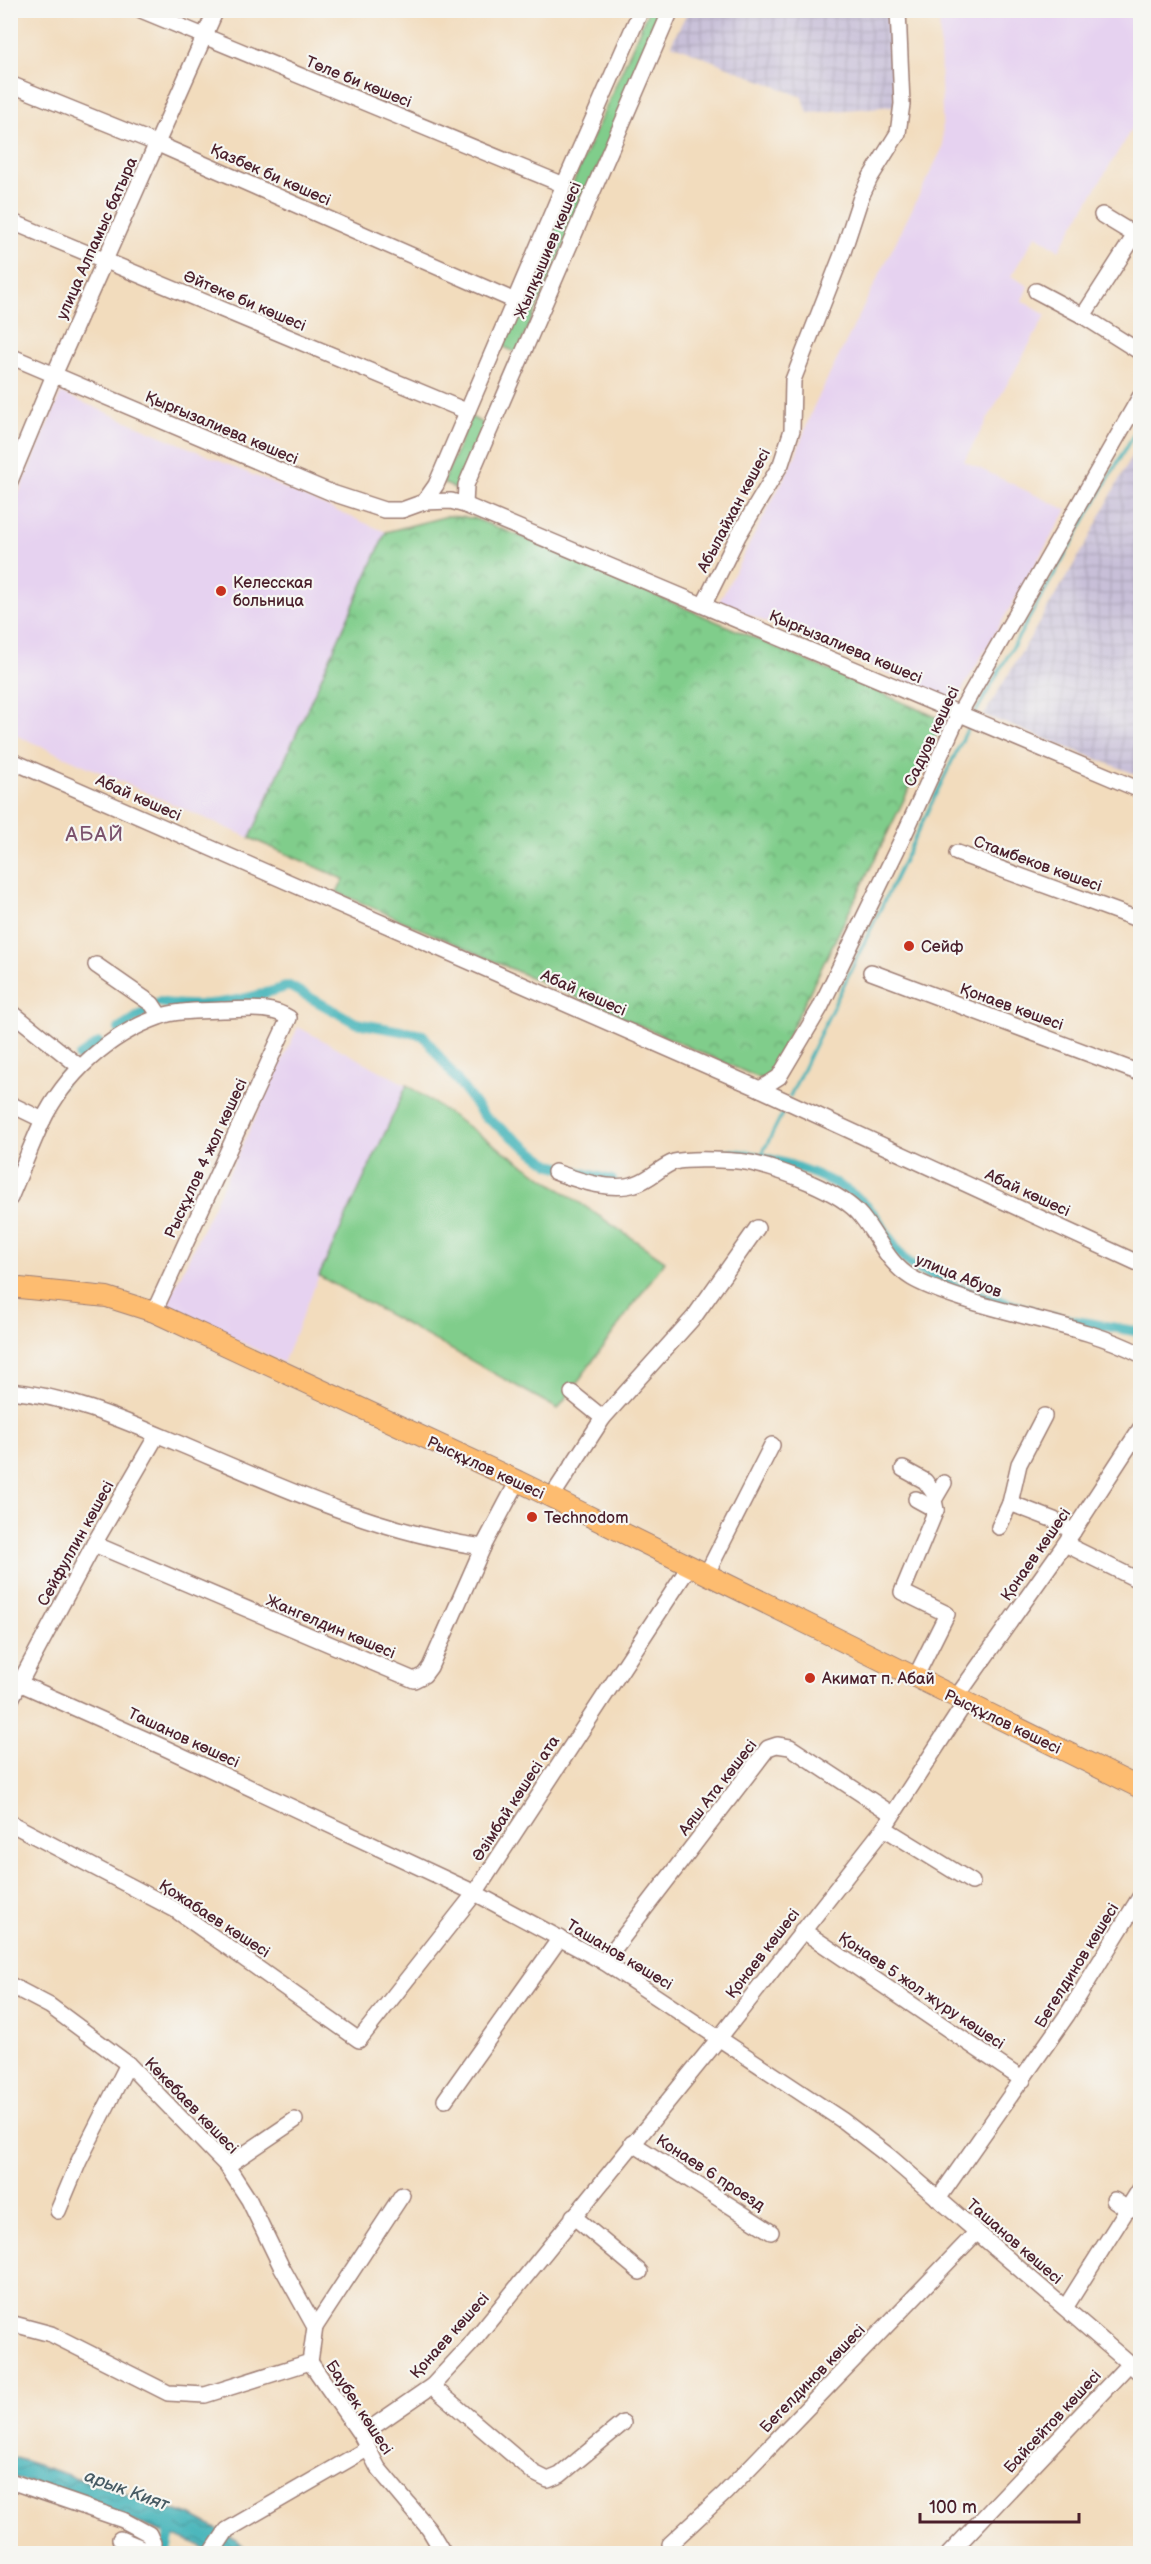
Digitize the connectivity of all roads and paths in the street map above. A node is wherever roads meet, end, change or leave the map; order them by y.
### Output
1 (141, 10) edge
2 (216, 10) edge
3 (641, 10) edge
4 (671, 10) edge
5 (898, 10) edge
6 (205, 37) junction
7 (10, 84) edge
8 (158, 144) junction
9 (564, 184) junction
10 (1102, 215) dead end
11 (10, 221) edge
12 (1138, 237) edge
13 (107, 261) junction
14 (1036, 291) dead end
15 (515, 301) junction
16 (1083, 316) junction
17 (1140, 352) edge
18 (10, 356) edge
19 (54, 375) junction
20 (1140, 397) edge
21 (466, 411) junction
22 (439, 480) junction
23 (10, 481) edge
24 (424, 502) junction
25 (458, 503) junction
26 (704, 604) junction
27 (959, 714) junction
28 (13, 766) edge
29 (1140, 790) edge
30 (957, 853) dead end
31 (1140, 920) edge
32 (96, 964) dead end
33 (871, 972) dead end
34 (10, 1011) edge
35 (160, 1016) junction
36 (80, 1067) junction
37 (1140, 1073) edge
38 (760, 1089) junction
39 (10, 1104) edge
40 (43, 1120) junction
41 (555, 1172) dead end
42 (10, 1198) edge
43 (757, 1228) dead end
44 (1140, 1264) edge
45 (10, 1287) edge
46 (154, 1312) junction
47 (1140, 1354) edge
48 (10, 1391) edge
49 (572, 1392) dead end
50 (1044, 1416) dead end
51 (603, 1418) junction
52 (1140, 1429) edge
53 (157, 1435) junction
54 (772, 1445) dead end
55 (903, 1469) dead end
56 (518, 1481) junction
57 (938, 1496) junction
58 (551, 1498) junction
59 (916, 1499) dead end
60 (1010, 1503) junction
61 (999, 1527) dead end
62 (1069, 1538) junction
63 (94, 1544) junction
64 (483, 1547) junction
65 (697, 1571) junction
66 (1140, 1581) edge
67 (915, 1678) junction
68 (15, 1681) edge
69 (10, 1701) edge
70 (960, 1701) junction
71 (1140, 1788) edge
72 (892, 1814) junction
73 (10, 1822) edge
74 (884, 1828) junction
75 (972, 1882) dead end
76 (475, 1893) junction
77 (1140, 1898) edge
78 (802, 1930) junction
79 (560, 1938) junction
80 (604, 1962) junction
81 (11, 1987) edge
82 (720, 2037) junction
83 (359, 2040) joint
84 (128, 2064) junction
85 (1023, 2080) junction
86 (445, 2100) dead end
87 (295, 2120) dead end
88 (632, 2143) junction
89 (227, 2166) junction
90 (1140, 2189) edge
91 (402, 2195) dead end
92 (938, 2199) junction
93 (1114, 2200) dead end
94 (1129, 2210) junction
95 (58, 2211) dead end
96 (573, 2216) junction
97 (771, 2232) dead end
98 (976, 2233) junction
99 (640, 2272) dead end
100 (1065, 2308) junction
101 (10, 2323) edge
102 (315, 2327) junction
103 (310, 2362) junction
104 (1135, 2369) edge
105 (432, 2385) junction
106 (623, 2422) dead end
107 (364, 2442) junction
108 (10, 2481) edge
109 (120, 2540) dead end
110 (670, 2544) dead end
111 (154, 2552) edge
112 (211, 2553) edge
113 (444, 2553) edge
114 (949, 2553) edge

1 - 6 street, Төле би көшесі
2 - 6 street, улица Алпамыс батыра
3 - 9 street, Жылқышиев көшесі
4 - 25 street, Жылқышиев көшесі
5 - 26 street, Абылайхан көшесі
6 - 8 street, улица Алпамыс батыра
6 - 9 street, Төле би көшесі
7 - 8 street, Қазбек би көшесі
8 - 13 street, улица Алпамыс батыра
8 - 15 street, Қазбек би көшесі
9 - 15 street, Жылқышиев көшесі
10 - 12 street
11 - 13 street, Әйтеке би көшесі
12 - 16 street
13 - 19 street, улица Алпамыс батыра
13 - 21 street, Әйтеке би көшесі
14 - 16 street
15 - 21 street, Жылқышиев көшесі
16 - 17 street
18 - 19 street, Қырғызалиева көшесі
19 - 23 street, улица Алпамыс батыра
19 - 24 street, Қырғызалиева көшесі
20 - 27 street, Садуов көшесі
21 - 22 street, Жылқышиев көшесі
22 - 24 street, Жылқышиев көшесі
22 - 25 street
24 - 25 street
25 - 26 street
26 - 27 street, Қырғызалиева көшесі
27 - 29 street, Қырғызалиева көшесі
27 - 38 street, Садуов көшесі
28 - 38 street, Абай көшесі
30 - 31 street, Стамбеков көшесі
32 - 35 street
33 - 37 street, Қонаев көшесі
34 - 36 street
35 - 36 street
35 - 46 street, Рысқұлов 4 жол көшесі
36 - 40 street
38 - 44 street, Абай көшесі
39 - 40 street
40 - 42 street
41 - 47 street, улица Абуов
43 - 51 street
45 - 46 main road, Рысқұлов көшесі
46 - 56 main road, Рысқұлов көшесі
48 - 53 street
49 - 51 street
50 - 60 street
51 - 58 street
52 - 62 street, Қонаев көшесі
53 - 63 street, Сейфуллин көшесі
53 - 64 street
54 - 65 street, Әзімбай көшесі ата
55 - 57 street
56 - 58 main road, Рысқұлов көшесі
56 - 64 street, Жангелдин көшесі
57 - 59 street
57 - 67 street
58 - 65 main road, Рысқұлов көшесі
60 - 61 street
60 - 62 street
62 - 66 street
62 - 70 street, Қонаев көшесі
63 - 64 street, Жангелдин көшесі
63 - 68 street, Сейфуллин көшесі
65 - 67 main road, Рысқұлов көшесі
65 - 76 street, Әзімбай көшесі ата
67 - 70 main road, Рысқұлов көшесі
68 - 69 street, Сейфуллин көшесі
68 - 76 street, Ташанов көшесі
70 - 71 main road, Рысқұлов көшесі
70 - 72 street, Қонаев көшесі
72 - 74 street, Қонаев көшесі
72 - 80 street, Аяш Ата көшесі
73 - 83 street, Қожабаев көшесі
74 - 75 street
74 - 78 street, Қонаев көшесі
76 - 79 street, Ташанов көшесі
76 - 83 street, Әзімбай көшесі ата
77 - 85 street, Бегелдинов көшесі
78 - 82 street, Қонаев көшесі
78 - 85 street, Қонаев 5 жол жүру көшесі
79 - 80 street, Ташанов көшесі
79 - 86 street
80 - 82 street, Ташанов көшесі
81 - 84 street, Көкебаев көшесі
82 - 88 street, Қонаев көшесі
82 - 92 street, Ташанов көшесі
84 - 89 street, Көкебаев көшесі
84 - 95 street
85 - 92 street, Бегелдинов көшесі
87 - 89 street
88 - 96 street, Қонаев көшесі
88 - 97 street, Конаев 6 проезд
89 - 102 street, Көкебаев көшесі
90 - 94 street
91 - 102 street
92 - 98 street, Ташанов көшесі
93 - 94 street
94 - 100 street
96 - 99 street
96 - 105 street, Қонаев көшесі
98 - 100 street, Ташанов көшесі
98 - 110 street, Бегелдинов көшесі
100 - 104 street, Ташанов көшесі
101 - 103 street, Баубек көшесі
102 - 103 street
103 - 107 street, Баубек көшесі
104 - 114 street, Байсейтов көшесі
105 - 106 street
105 - 107 street, Қонаев көшесі
107 - 112 street, Қонаев көшесі
107 - 113 street, Баубек көшесі
108 - 111 street
109 - 111 street

